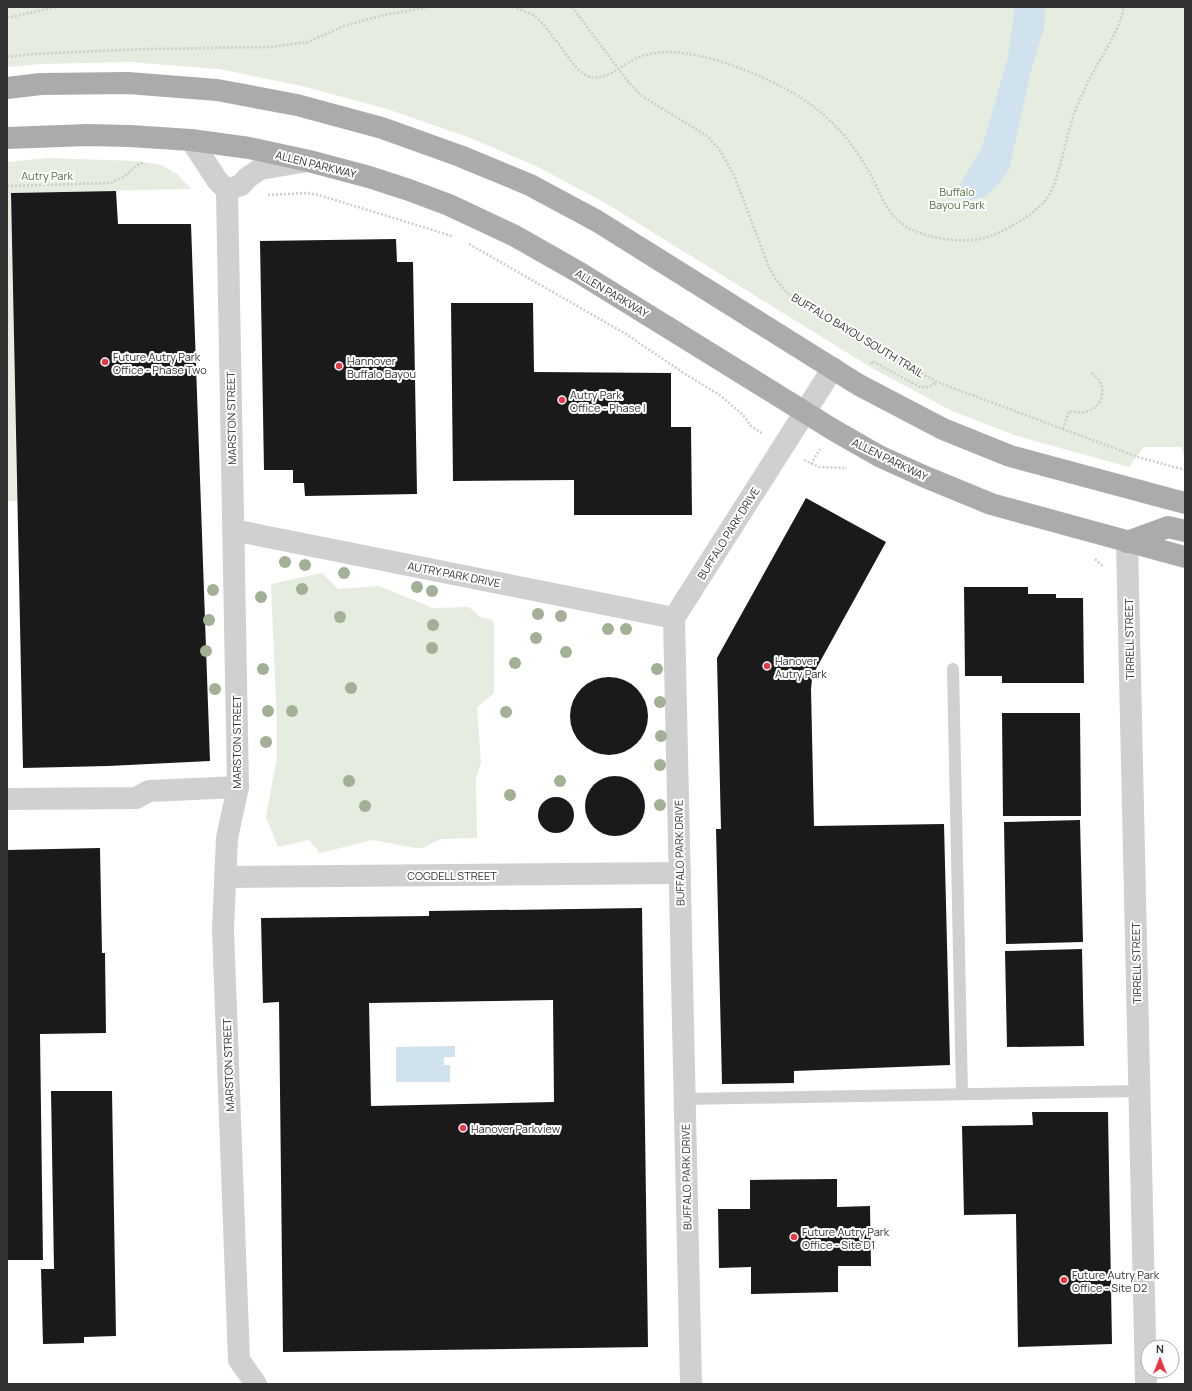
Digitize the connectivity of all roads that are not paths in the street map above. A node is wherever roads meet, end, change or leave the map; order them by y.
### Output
1 (7, 88) edge
2 (7, 138) edge
3 (191, 140) junction
4 (309, 161) junction
5 (227, 190) junction
6 (833, 368) junction
7 (804, 412) junction
8 (1185, 503) edge
9 (233, 530) junction
10 (1185, 531) edge
11 (1127, 542) junction
12 (1185, 557) edge
13 (674, 618) junction
14 (953, 669) dead end
15 (238, 787) junction
16 (7, 798) edge
17 (680, 873) junction
18 (225, 877) junction
19 (1139, 1091) junction
20 (962, 1094) junction
21 (685, 1099) junction
22 (256, 1384) edge
23 (691, 1384) edge
24 (1146, 1384) edge

1 - 6 main road
2 - 3 main road, ALLEN PARKWAY
3 - 4 main road, ALLEN PARKWAY
3 - 5 street
4 - 5 street
4 - 7 main road, ALLEN PARKWAY
5 - 9 street, MARSTON STREET
6 - 7 street, BUFFALO PARK DRIVE
6 - 8 main road
7 - 11 main road, ALLEN PARKWAY
7 - 13 street, BUFFALO PARK DRIVE
9 - 13 street, AUTRY PARK DRIVE
9 - 15 street, MARSTON STREET
10 - 11 main road
11 - 12 main road, ALLEN PARKWAY
11 - 19 street, TIRRELL STREET
13 - 17 street, BUFFALO PARK DRIVE
14 - 20 lane
15 - 16 street
15 - 18 street, MARSTON STREET
17 - 18 street, COGDELL STREET
17 - 21 street, BUFFALO PARK DRIVE
18 - 22 street, MARSTON STREET
19 - 20 lane
19 - 24 street, TIRRELL STREET
20 - 21 lane
21 - 23 street, BUFFALO PARK DRIVE

